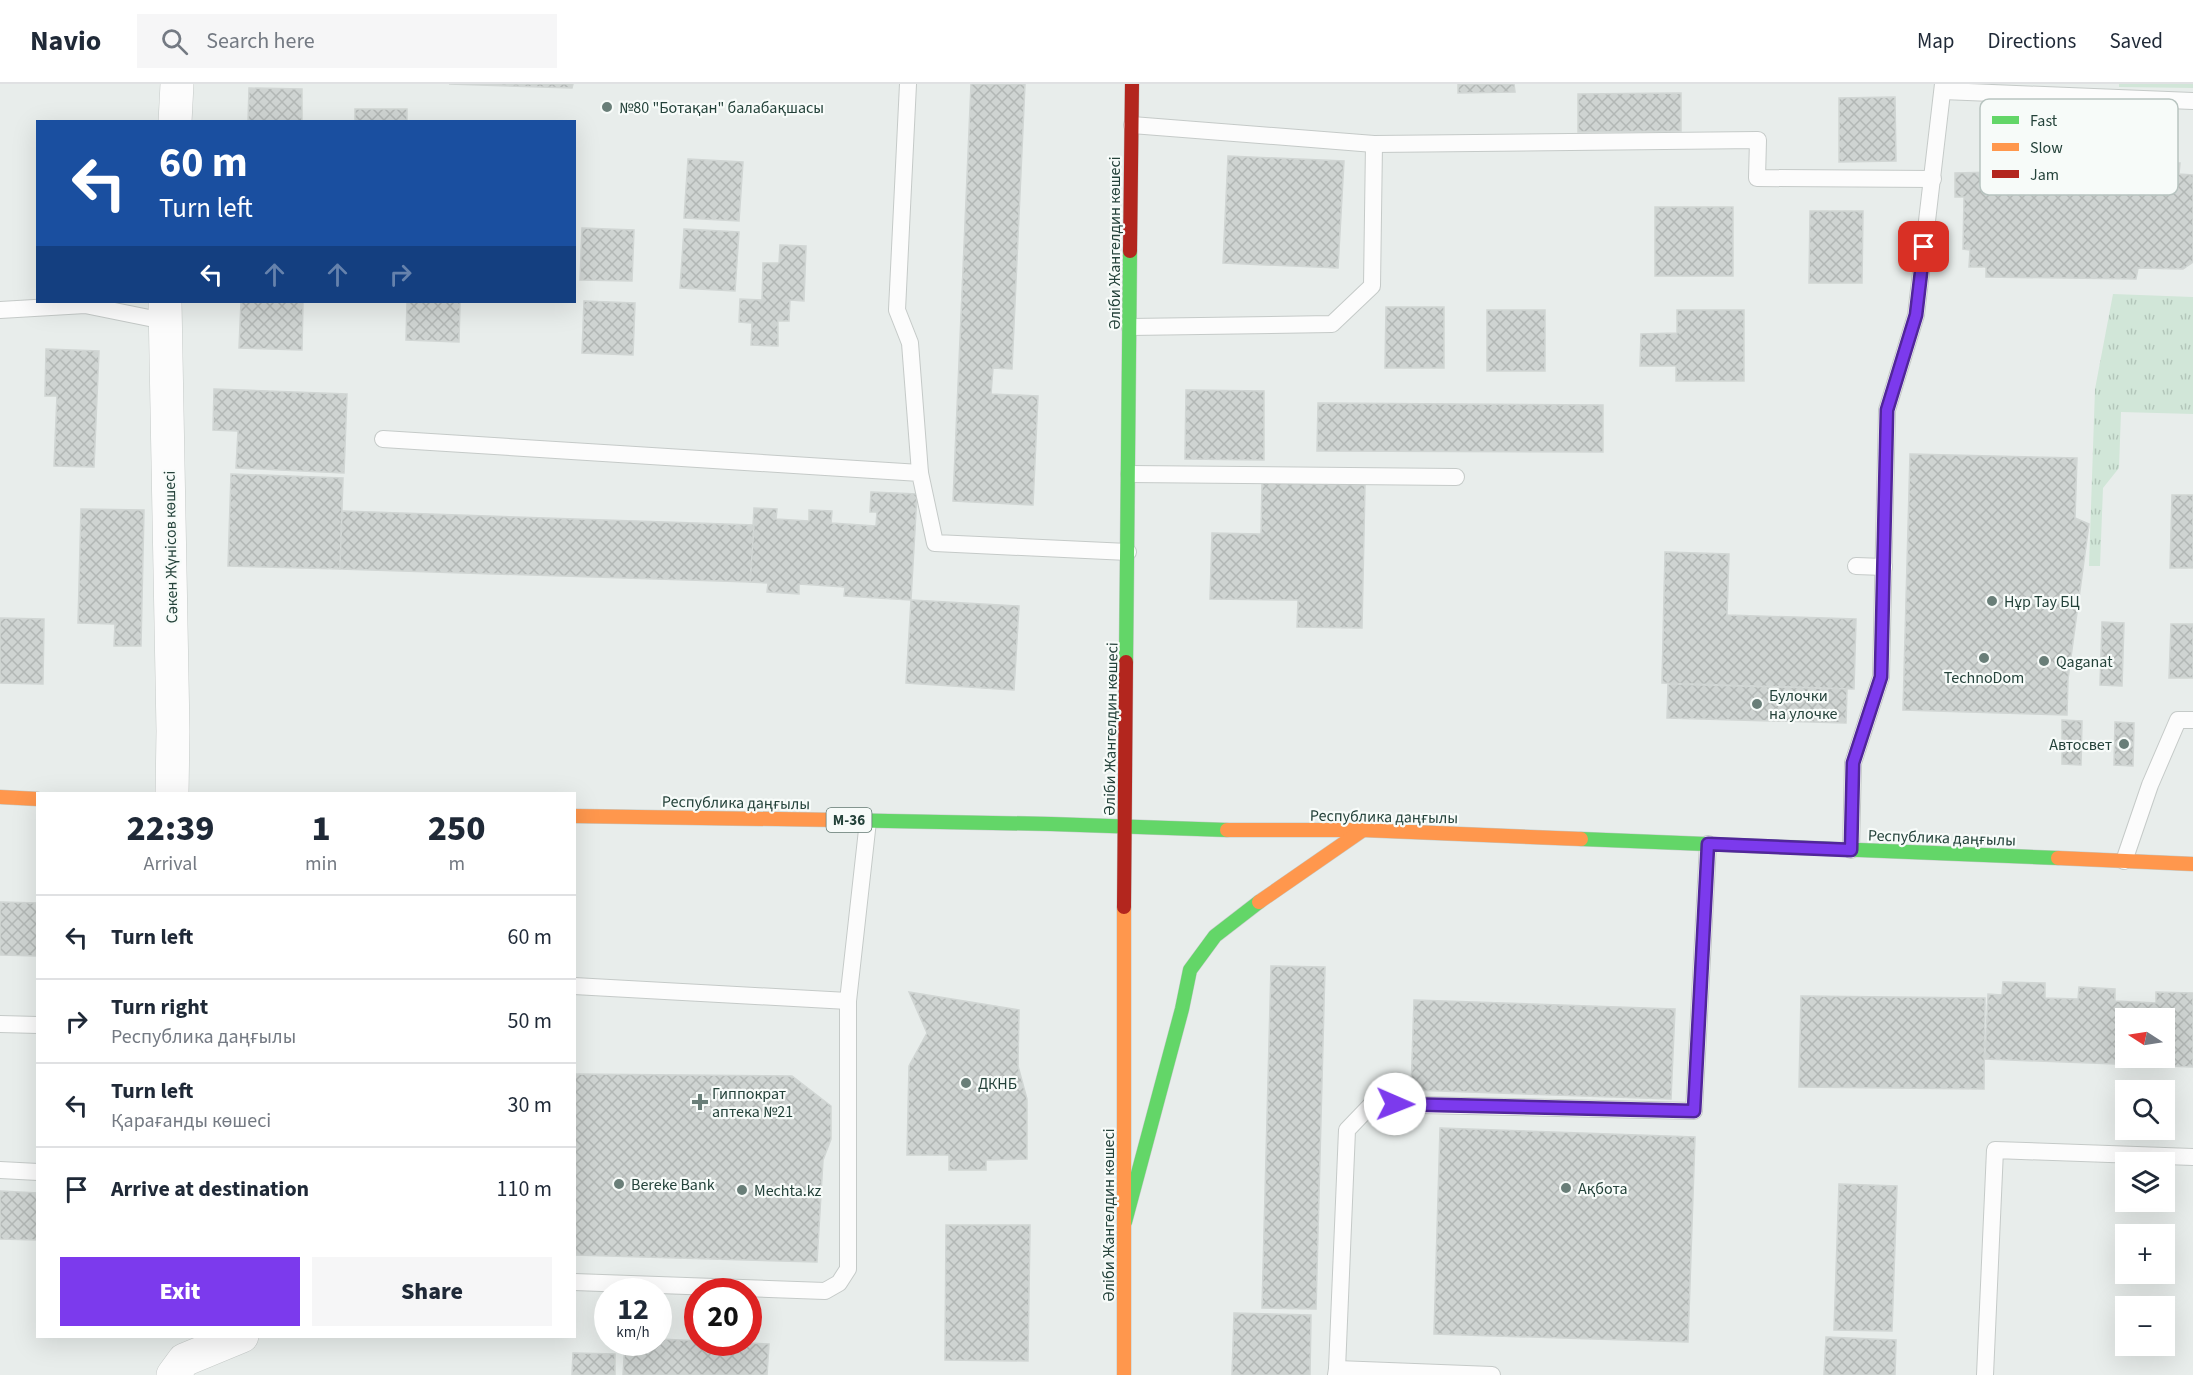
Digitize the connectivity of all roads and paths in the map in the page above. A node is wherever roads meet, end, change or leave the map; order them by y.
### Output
1 (177, 84) edge
2 (908, 84) edge
3 (1132, 84) edge
4 (1943, 87) edge
5 (2157, 99) edge
6 (2178, 100) edge
7 (2193, 101) edge
8 (175, 120) edge
9 (1132, 125) junction
10 (1374, 144) junction
11 (1933, 179) junction
12 (0, 310) edge
13 (165, 311) edge
14 (1130, 327) junction
15 (383, 439) dead end
16 (920, 473) junction
17 (1129, 474) junction
18 (1456, 477) dead end
19 (1128, 552) junction
20 (1856, 566) dead end
21 (1884, 567) junction
22 (2193, 720) edge
23 (172, 792) edge
24 (0, 797) edge
25 (36, 799) edge
26 (576, 816) edge
27 (868, 821) junction
28 (1124, 826) junction
29 (1363, 830) junction
30 (1708, 844) junction
31 (1851, 850) junction
32 (2124, 861) junction
33 (2193, 864) edge
34 (576, 986) edge
35 (848, 1001) junction
36 (0, 1024) edge
37 (36, 1025) edge
38 (2193, 1157) edge
39 (0, 1170) edge
40 (36, 1172) edge
41 (1125, 1222) junction
42 (576, 1282) edge
43 (237, 1338) edge
44 (1337, 1372) edge
45 (173, 1375) edge
46 (1124, 1375) edge
47 (1492, 1375) edge
48 (1985, 1375) edge

1 - 8 street
2 - 16 lane
3 - 9 main road, Әліби Жангелдин көшесі
4 - 5 lane
4 - 11 lane
6 - 7 lane
9 - 10 lane
9 - 14 main road, Әліби Жангелдин көшесі
10 - 11 lane
10 - 14 lane
11 - 21 lane
12 - 13 lane
13 - 23 street, Сәкен Жүнісов көшесі
14 - 17 main road, Әліби Жангелдин көшесі
15 - 16 lane
16 - 19 lane
17 - 18 lane
17 - 19 main road, Әліби Жангелдин көшесі
19 - 28 main road, Әліби Жангелдин көшесі
20 - 21 lane
21 - 31 lane
22 - 32 lane
24 - 25 main road
26 - 27 main road, Республика даңғылы / M-36
27 - 28 main road, Республика даңғылы / M-36
27 - 35 lane
28 - 29 main road, Республика даңғылы / M-36
28 - 41 main road, Әліби Жангелдин көшесі
29 - 30 main road, Республика даңғылы / M-36
29 - 41 main road
30 - 31 main road, Республика даңғылы / M-36
30 - 44 lane
31 - 32 main road, Республика даңғылы / M-36
32 - 33 main road, Республика даңғылы / M-36
34 - 35 lane
35 - 42 lane
36 - 37 lane
38 - 48 lane
39 - 40 lane
41 - 46 main road, Әліби Жангелдин көшесі
43 - 45 street
44 - 47 lane

